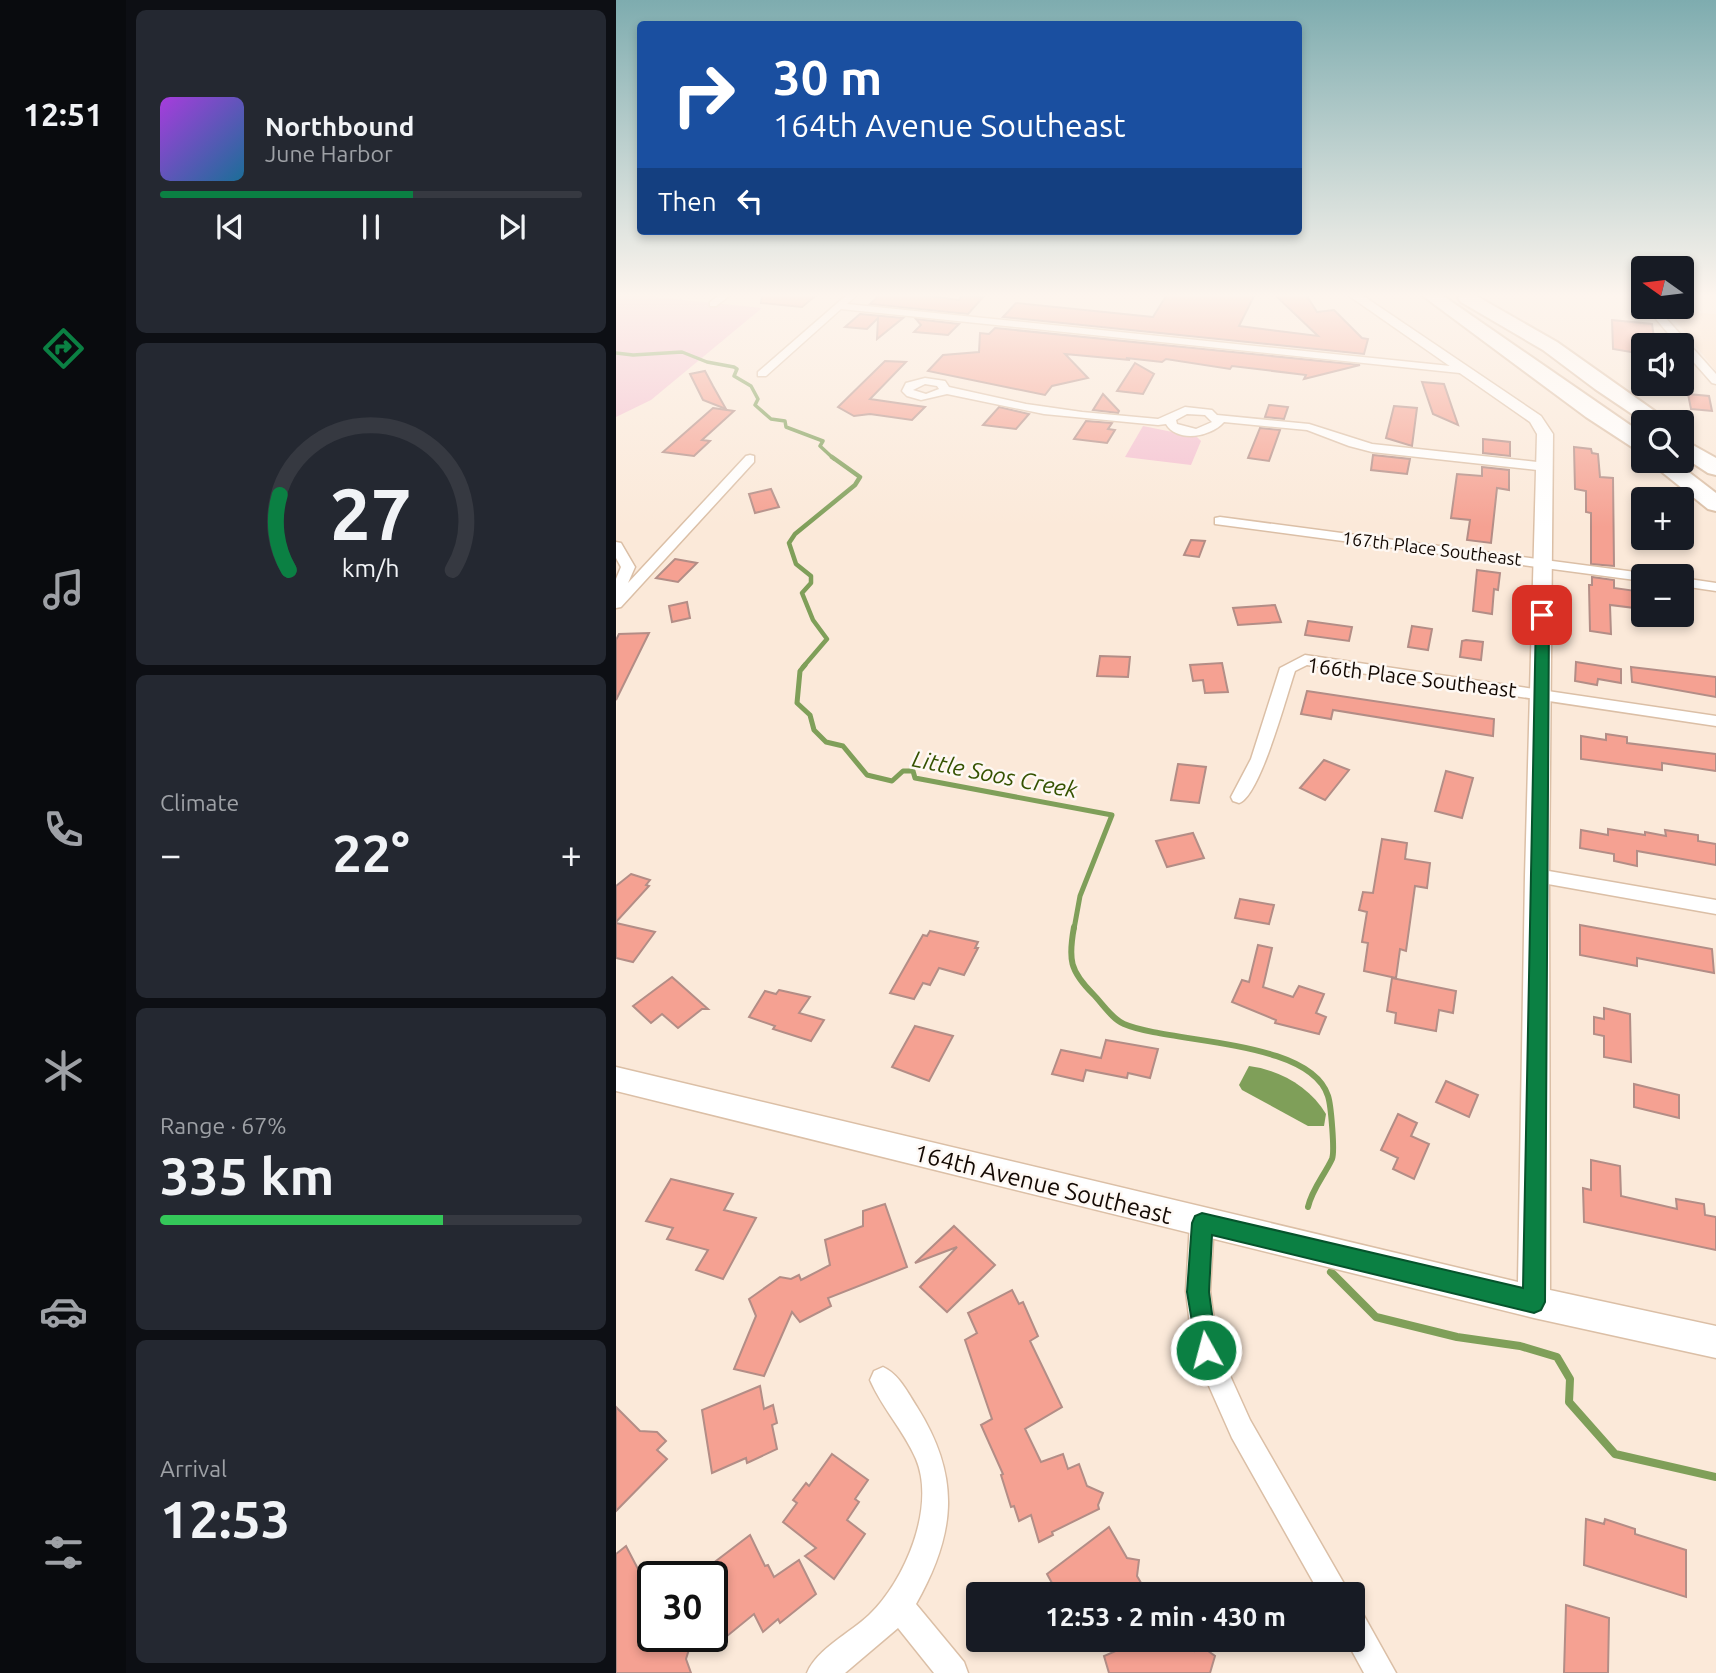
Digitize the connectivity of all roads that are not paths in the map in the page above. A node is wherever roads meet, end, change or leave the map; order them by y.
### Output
1 (765, 371) edge
2 (1462, 371) edge
3 (1537, 371) edge
4 (1570, 371) edge
5 (1583, 371) edge
6 (762, 374) dead end
7 (944, 390) dead end
8 (1641, 410) edge
9 (1631, 414) edge
10 (1217, 418) junction
11 (1170, 419) junction
12 (1631, 438) edge
13 (1694, 443) edge
14 (1694, 454) edge
15 (1716, 457) edge
16 (750, 459) dead end
17 (1546, 467) junction
18 (1716, 468) edge
19 (1675, 473) edge
20 (1689, 473) edge
21 (1716, 491) edge
22 (1716, 504) edge
23 (1220, 521) dead end
24 (616, 546) edge
25 (1543, 563) junction
26 (1631, 575) edge
27 (1694, 584) edge
28 (1716, 587) edge
29 (616, 594) edge
30 (616, 604) edge
31 (1541, 693) junction
32 (1716, 721) edge
33 (1240, 797) dead end
34 (1537, 876) junction
35 (1716, 907) edge
36 (616, 1079) edge
37 (1202, 1223) junction
38 (1534, 1302) junction
39 (1716, 1342) edge
40 (883, 1380) dead end
41 (1329, 1582) edge
42 (898, 1605) junction
43 (1365, 1645) edge
44 (822, 1673) edge
45 (953, 1673) edge
46 (1381, 1673) edge

1 - 6 street
2 - 17 street
3 - 12 highway
4 - 9 highway
5 - 8 highway
7 - 11 street
10 - 11 street
10 - 11 street
10 - 17 street
13 - 15 highway
14 - 18 highway
16 - 30 street
17 - 25 street
19 - 22 highway
20 - 21 highway
23 - 25 street, 167th Place Southeast
24 - 29 street
25 - 26 street, 167th Place Southeast
25 - 31 street
27 - 28 street
31 - 32 street, 166th Place Southeast
31 - 33 street, 166th Place Southeast
31 - 34 street
34 - 35 street
34 - 38 street
36 - 37 street, 164th Avenue Southeast
37 - 38 street, 164th Avenue Southeast
37 - 41 street
38 - 39 street, 164th Avenue Southeast
40 - 42 street
42 - 44 street
42 - 45 street
43 - 46 street

